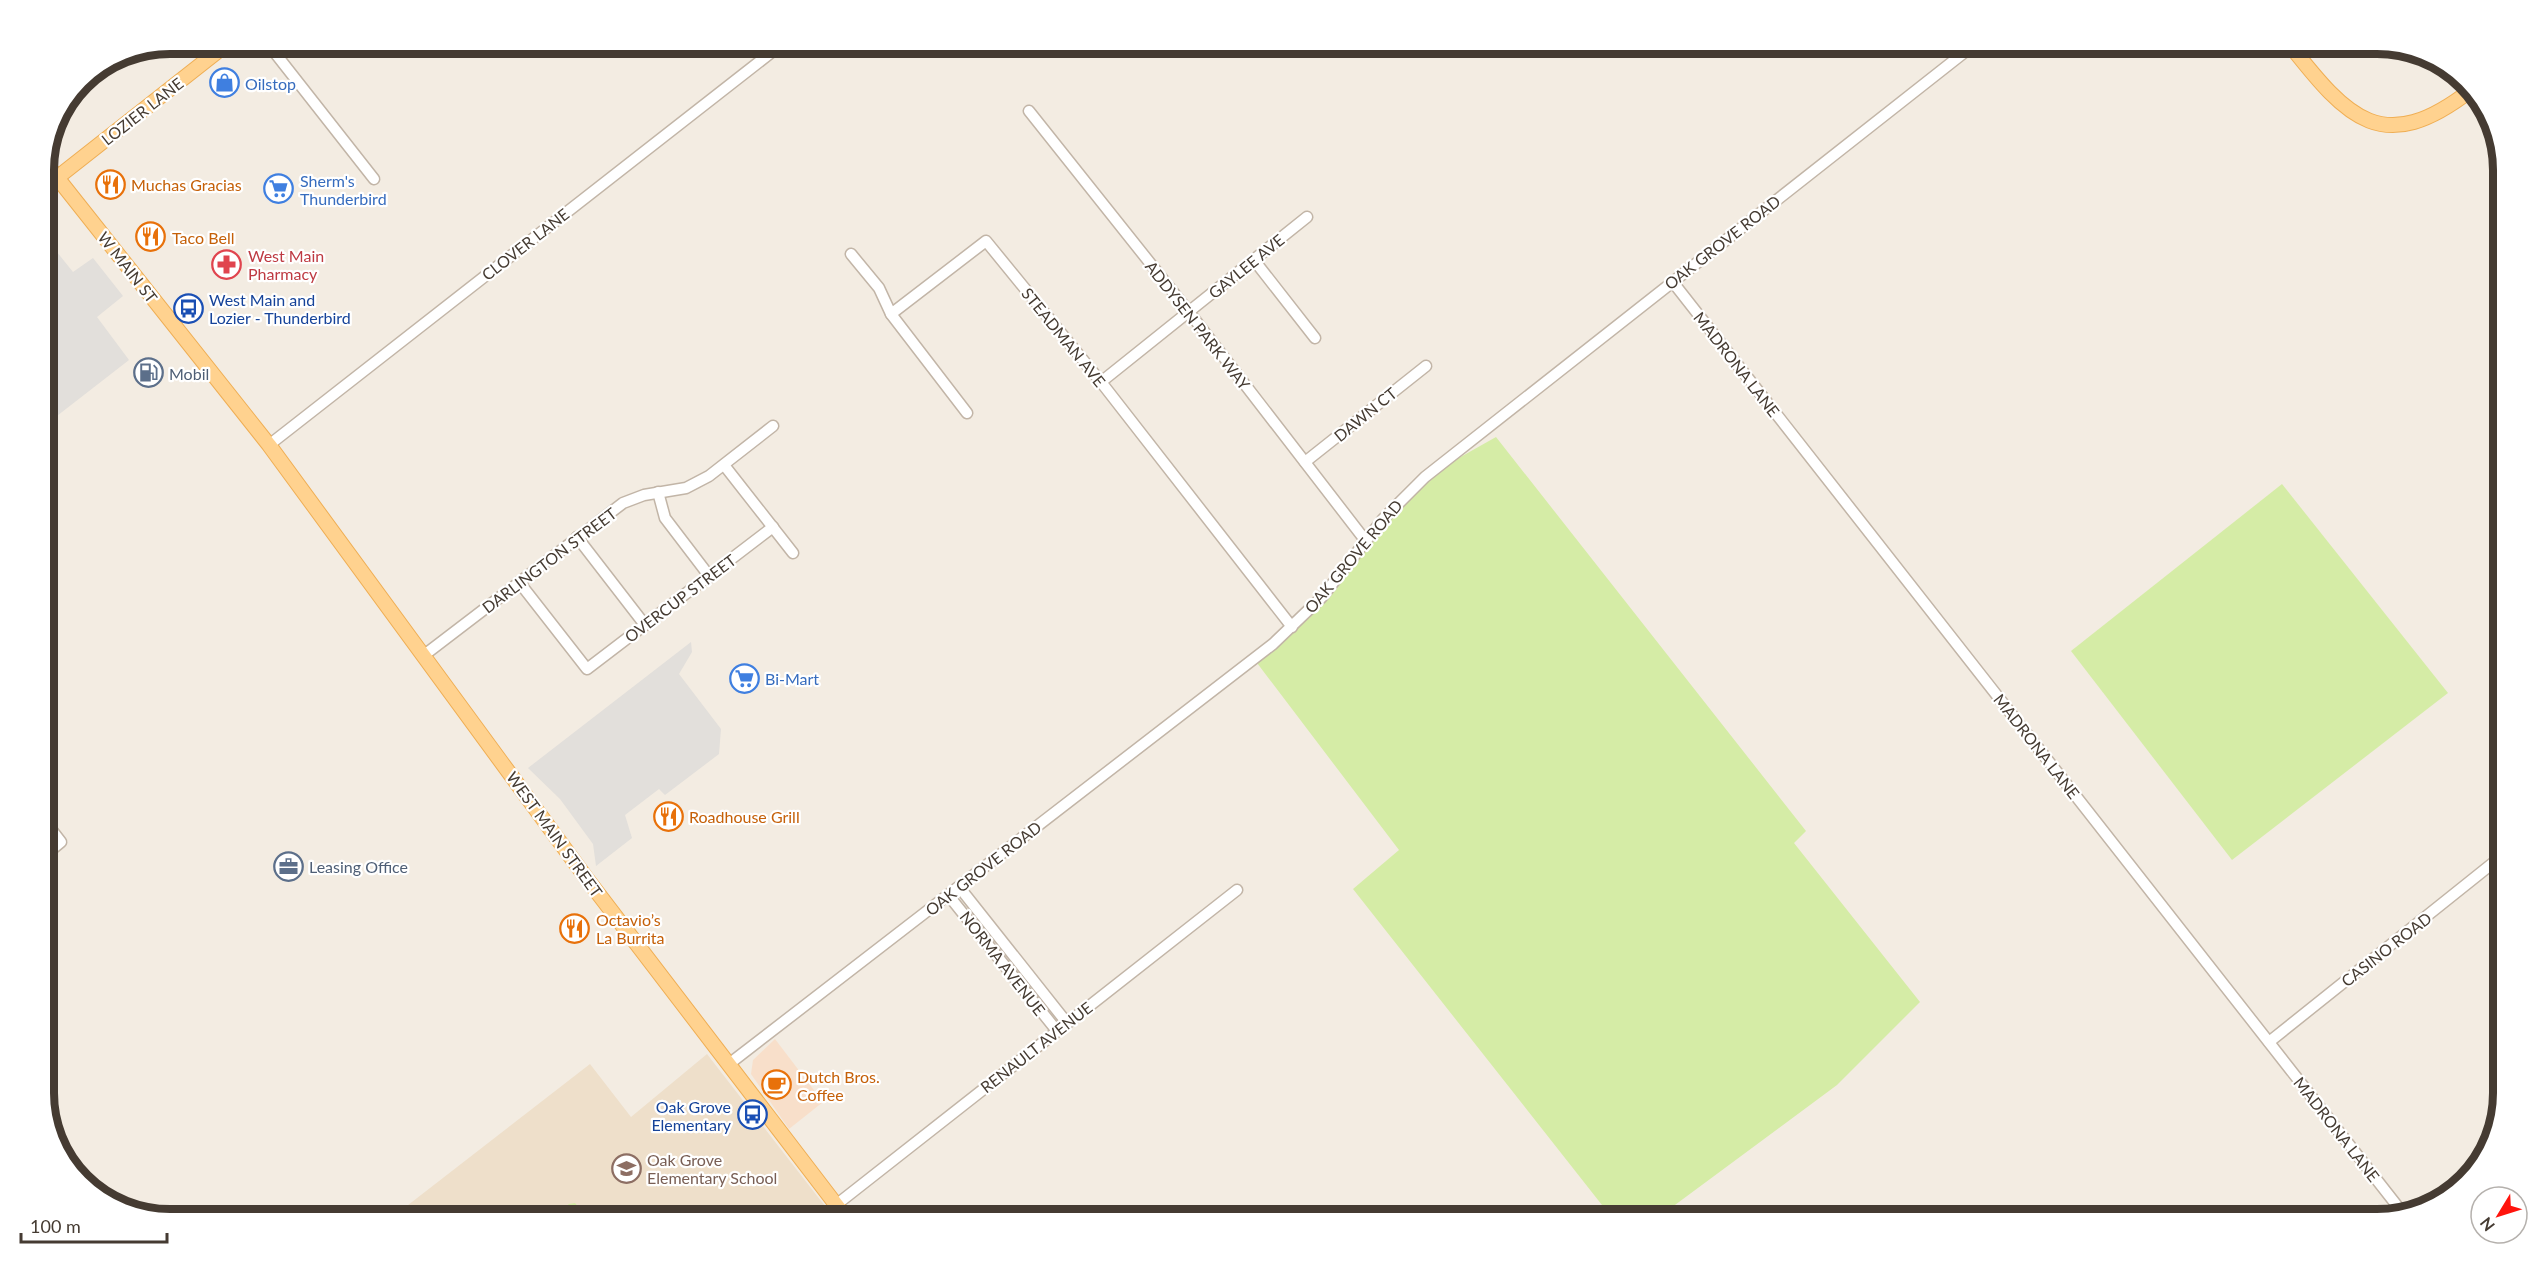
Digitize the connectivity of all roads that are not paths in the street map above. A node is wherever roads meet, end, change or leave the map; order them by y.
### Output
1 (214, 54) edge
2 (276, 54) edge
3 (769, 54) edge
4 (1962, 54) edge
5 (2298, 54) edge
6 (2465, 94) edge
7 (1029, 111) dead end
8 (54, 173) edge
9 (58, 178) junction
10 (374, 179) dead end
11 (54, 181) edge
12 (1307, 217) dead end
13 (851, 254) dead end
14 (1254, 260) junction
15 (1672, 281) junction
16 (1189, 312) junction
17 (891, 314) junction
18 (1315, 338) dead end
19 (1426, 366) dead end
20 (1101, 382) junction
21 (967, 413) dead end
22 (773, 426) dead end
23 (269, 445) junction
24 (1305, 462) junction
25 (724, 465) junction
26 (658, 492) junction
27 (773, 527) junction
28 (577, 537) junction
29 (1365, 540) junction
30 (793, 553) dead end
31 (710, 577) junction
32 (519, 582) junction
33 (645, 625) junction
34 (1292, 627) junction
35 (423, 656) junction
36 (54, 833) edge
37 (54, 848) edge
38 (2493, 864) edge
39 (960, 888) junction
40 (1237, 890) dead end
41 (949, 896) junction
42 (1067, 1023) junction
43 (1056, 1031) junction
44 (2269, 1042) junction
45 (729, 1064) junction
46 (836, 1205) junction
47 (2398, 1207) edge
48 (839, 1209) edge

1 - 9 main road, LOZIER LANE
2 - 10 street
3 - 23 street, CLOVER LANE
4 - 15 street, OAK GROVE ROAD
5 - 6 main road
7 - 16 street, ADDYSEN PARK WAY
8 - 9 main road, W MAIN ST
9 - 11 main road, LOZIER LANE
9 - 23 main road, W MAIN ST
12 - 14 street, GAYLEE AVE
13 - 17 street
14 - 16 street, GAYLEE AVE
14 - 18 street
15 - 29 street, OAK GROVE ROAD
15 - 44 street, MADRONA LANE
16 - 20 street, GAYLEE AVE
16 - 24 street, ADDYSEN PARK WAY
17 - 20 street, STEADMAN AVE
17 - 21 street
19 - 24 street, DAWN CT
20 - 34 street, STEADMAN AVE
22 - 25 street, DARLINGTON STREET
23 - 35 main road, WEST MAIN STREET
24 - 29 street, ADDYSEN PARK WAY
25 - 26 street, DARLINGTON STREET
25 - 27 street
26 - 28 street, DARLINGTON STREET
26 - 31 street
27 - 30 street
27 - 31 street, OVERCUP STREET
28 - 32 street, DARLINGTON STREET
28 - 33 street
29 - 34 street, OAK GROVE ROAD
31 - 33 street, OVERCUP STREET
32 - 33 street, OVERCUP STREET
32 - 35 street, DARLINGTON STREET
34 - 39 street, OAK GROVE ROAD
35 - 45 main road, WEST MAIN STREET
36 - 37 street
38 - 44 street, CASINO ROAD
39 - 41 street, OAK GROVE ROAD
39 - 42 street, NORMA AVENUE
40 - 42 street, RENAULT AVENUE
41 - 43 street, NORMA AVENUE
41 - 45 street, OAK GROVE ROAD
42 - 43 street, RENAULT AVENUE
43 - 46 street, RENAULT AVENUE
44 - 47 street, MADRONA LANE
45 - 46 main road, WEST MAIN STREET
46 - 48 main road, WEST MAIN STREET

